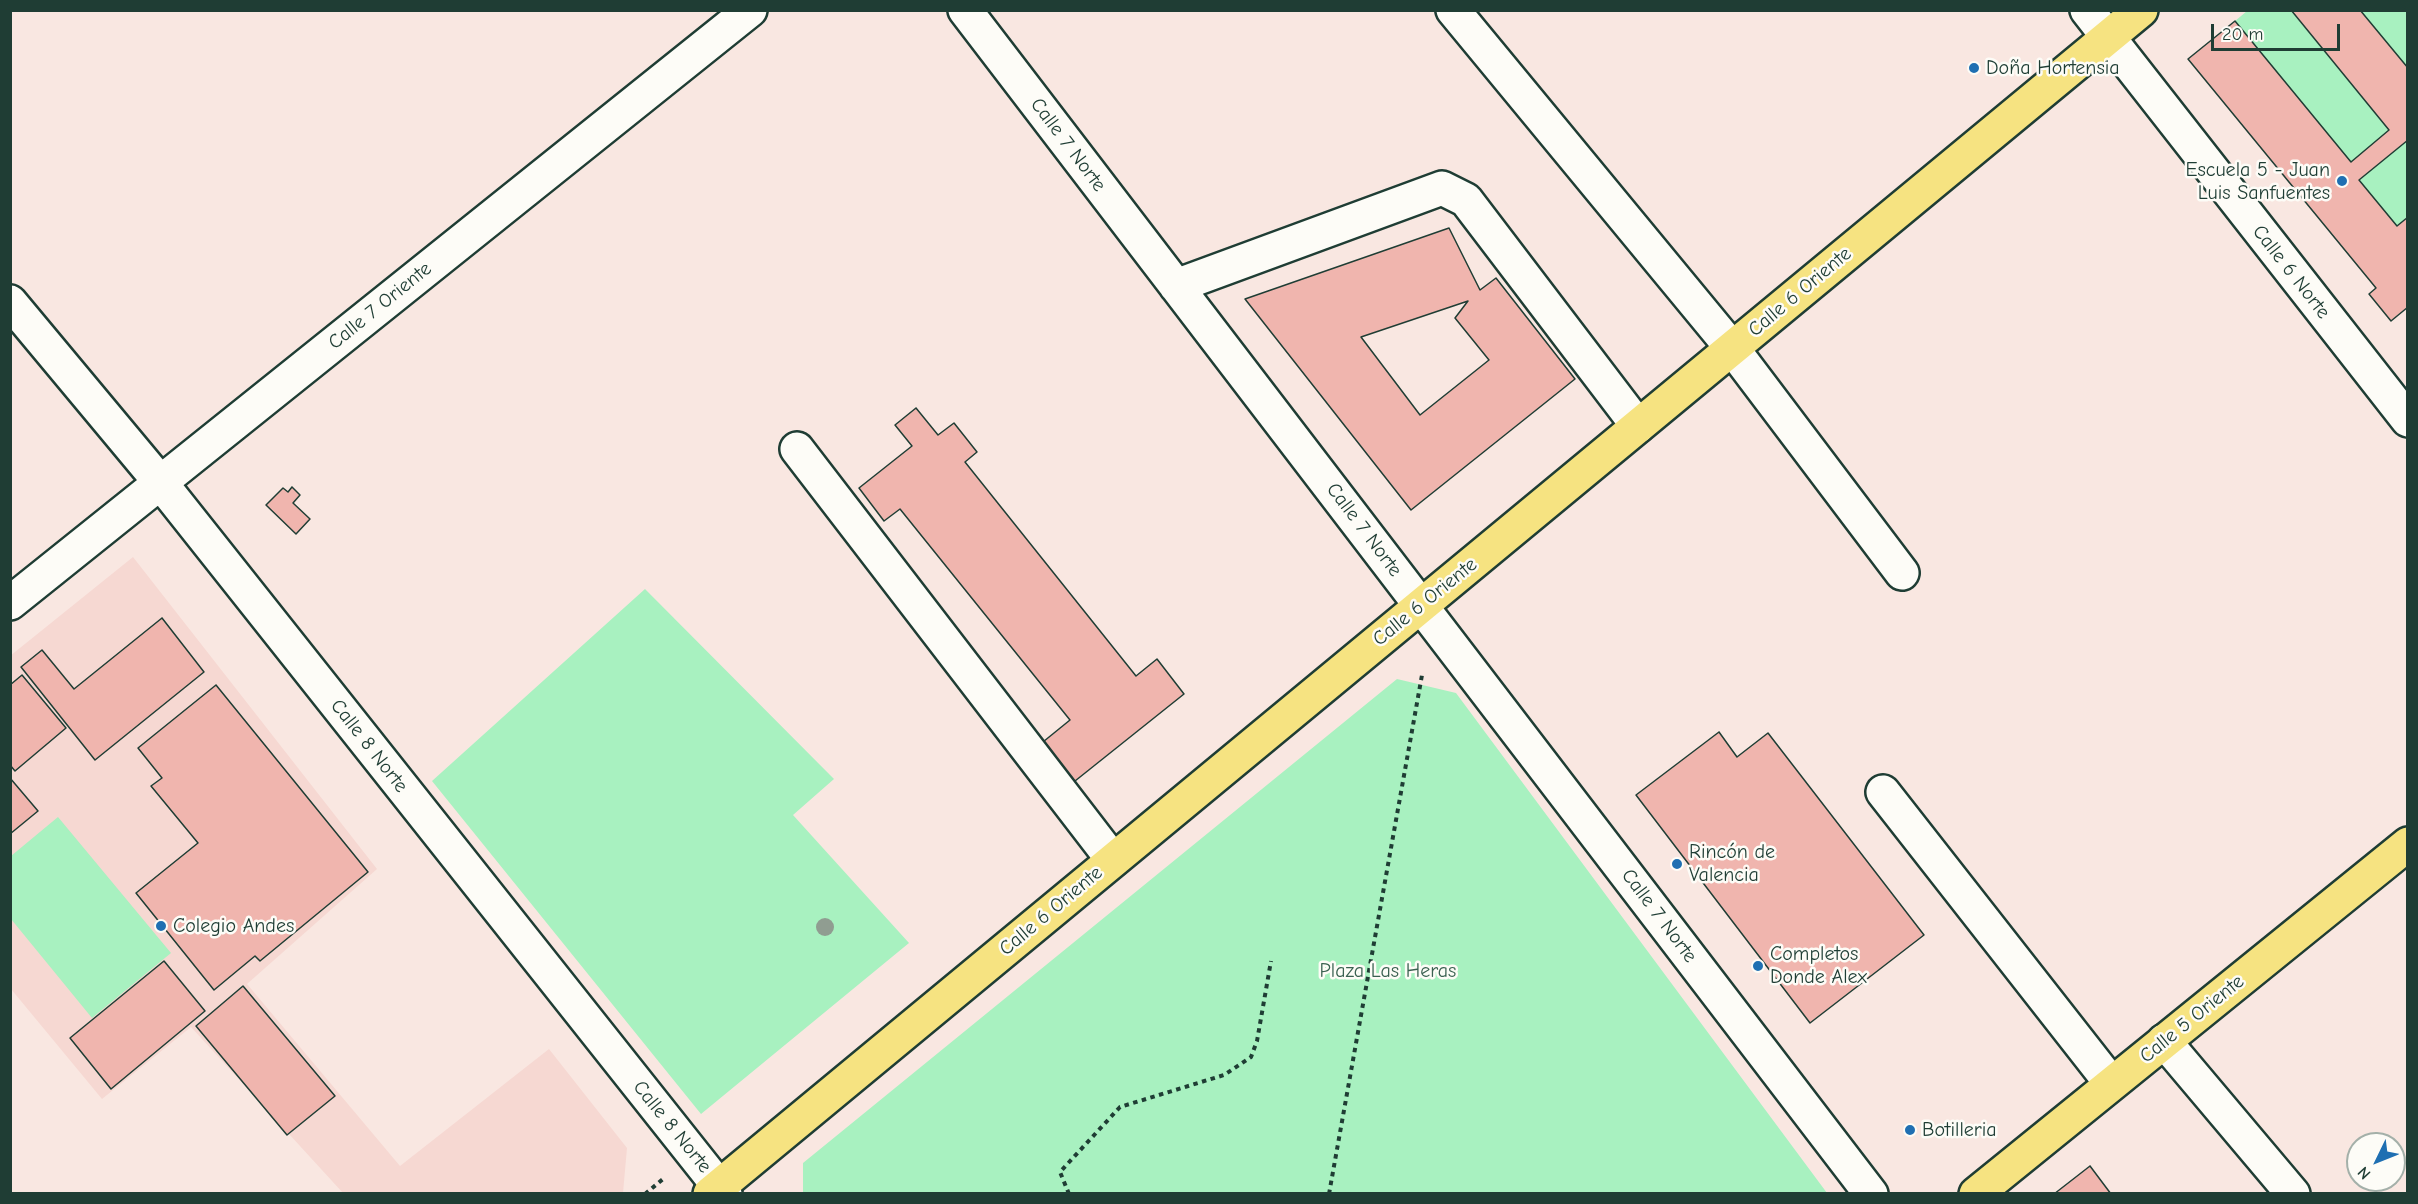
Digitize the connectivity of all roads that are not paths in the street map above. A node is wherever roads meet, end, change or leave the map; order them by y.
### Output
1 (750, 10) edge
2 (965, 10) edge
3 (1453, 10) edge
4 (2087, 10) edge
5 (2141, 10) edge
6 (2108, 38) junction
7 (1176, 286) junction
8 (10, 302) edge
9 (1732, 348) junction
10 (2408, 420) edge
11 (1638, 426) junction
12 (797, 449) dead end
13 (160, 482) junction
14 (1902, 573) dead end
15 (10, 603) edge
16 (1427, 613) junction
17 (1883, 792) dead end
18 (2408, 844) edge
19 (1113, 860) junction
20 (2164, 1041) junction
21 (2112, 1083) junction
22 (718, 1191) edge
23 (1872, 1194) edge
24 (1976, 1194) edge
25 (2293, 1194) edge

1 - 13 street, Calle 7 Oriente
2 - 7 street, Calle 7 Norte
3 - 9 street
4 - 6 street, Calle 6 Norte
5 - 6 main road, Calle 6 Oriente
6 - 9 main road, Calle 6 Oriente
6 - 10 street, Calle 6 Norte
7 - 11 street
7 - 16 street, Calle 7 Norte
8 - 13 street, Calle 8 Norte
9 - 11 main road, Calle 6 Oriente
9 - 14 street
11 - 16 main road, Calle 6 Oriente
12 - 19 street
13 - 15 street, Calle 7 Oriente
13 - 22 street, Calle 8 Norte
16 - 19 main road, Calle 6 Oriente
16 - 23 street, Calle 7 Norte
17 - 21 street
18 - 20 main road, Calle 5 Oriente
19 - 22 main road, Calle 6 Oriente
20 - 21 main road, Calle 5 Oriente
20 - 25 street
21 - 24 main road, Calle 5 Oriente

